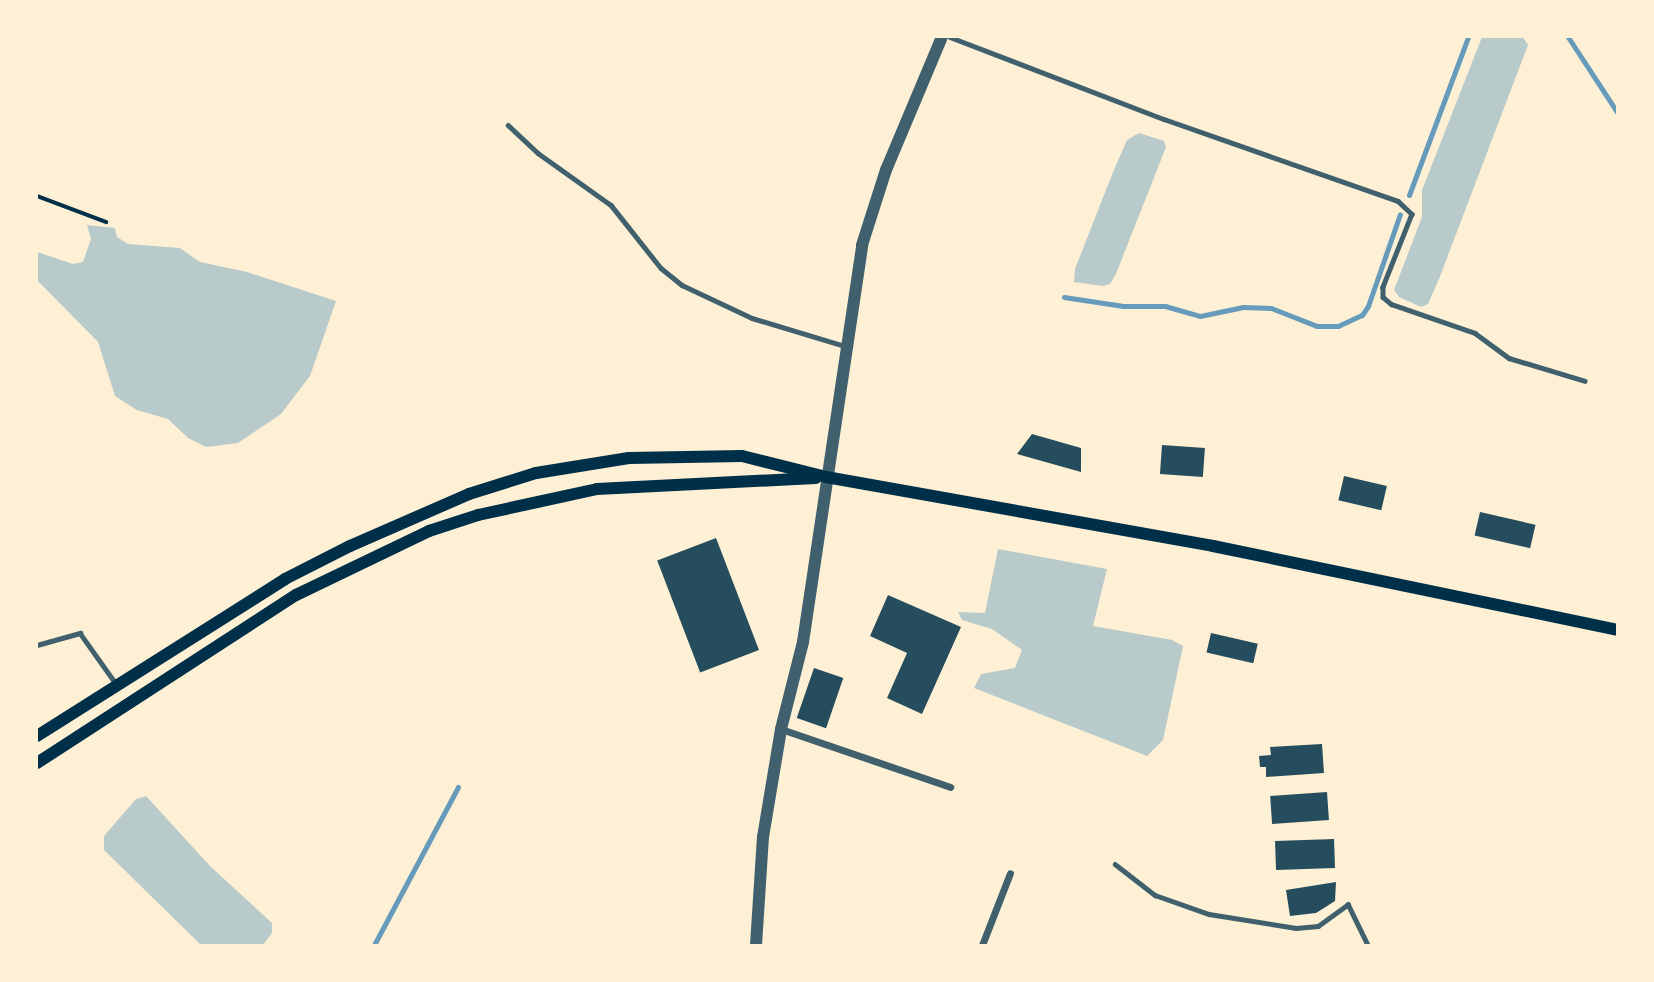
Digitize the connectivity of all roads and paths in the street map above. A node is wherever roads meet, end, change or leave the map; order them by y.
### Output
1 (942, 37) edge
2 (950, 37) edge
3 (508, 124) dead end
4 (37, 196) edge
5 (106, 222) dead end
6 (846, 346) junction
7 (1585, 381) dead end
8 (826, 477) junction
9 (1617, 630) edge
10 (37, 645) edge
11 (117, 686) junction
12 (781, 729) junction
13 (37, 736) edge
14 (37, 763) edge
15 (950, 787) dead end
16 (1115, 864) dead end
17 (1010, 873) dead end
18 (756, 945) edge
19 (982, 945) edge
20 (1368, 945) edge

1 - 6 street
2 - 7 lane
3 - 6 lane
4 - 5 path
6 - 8 street
8 - 9 main road
8 - 11 main road
8 - 12 street
8 - 14 main road
10 - 11 lane
11 - 13 main road
12 - 15 street
12 - 18 street
16 - 20 lane
17 - 19 street

